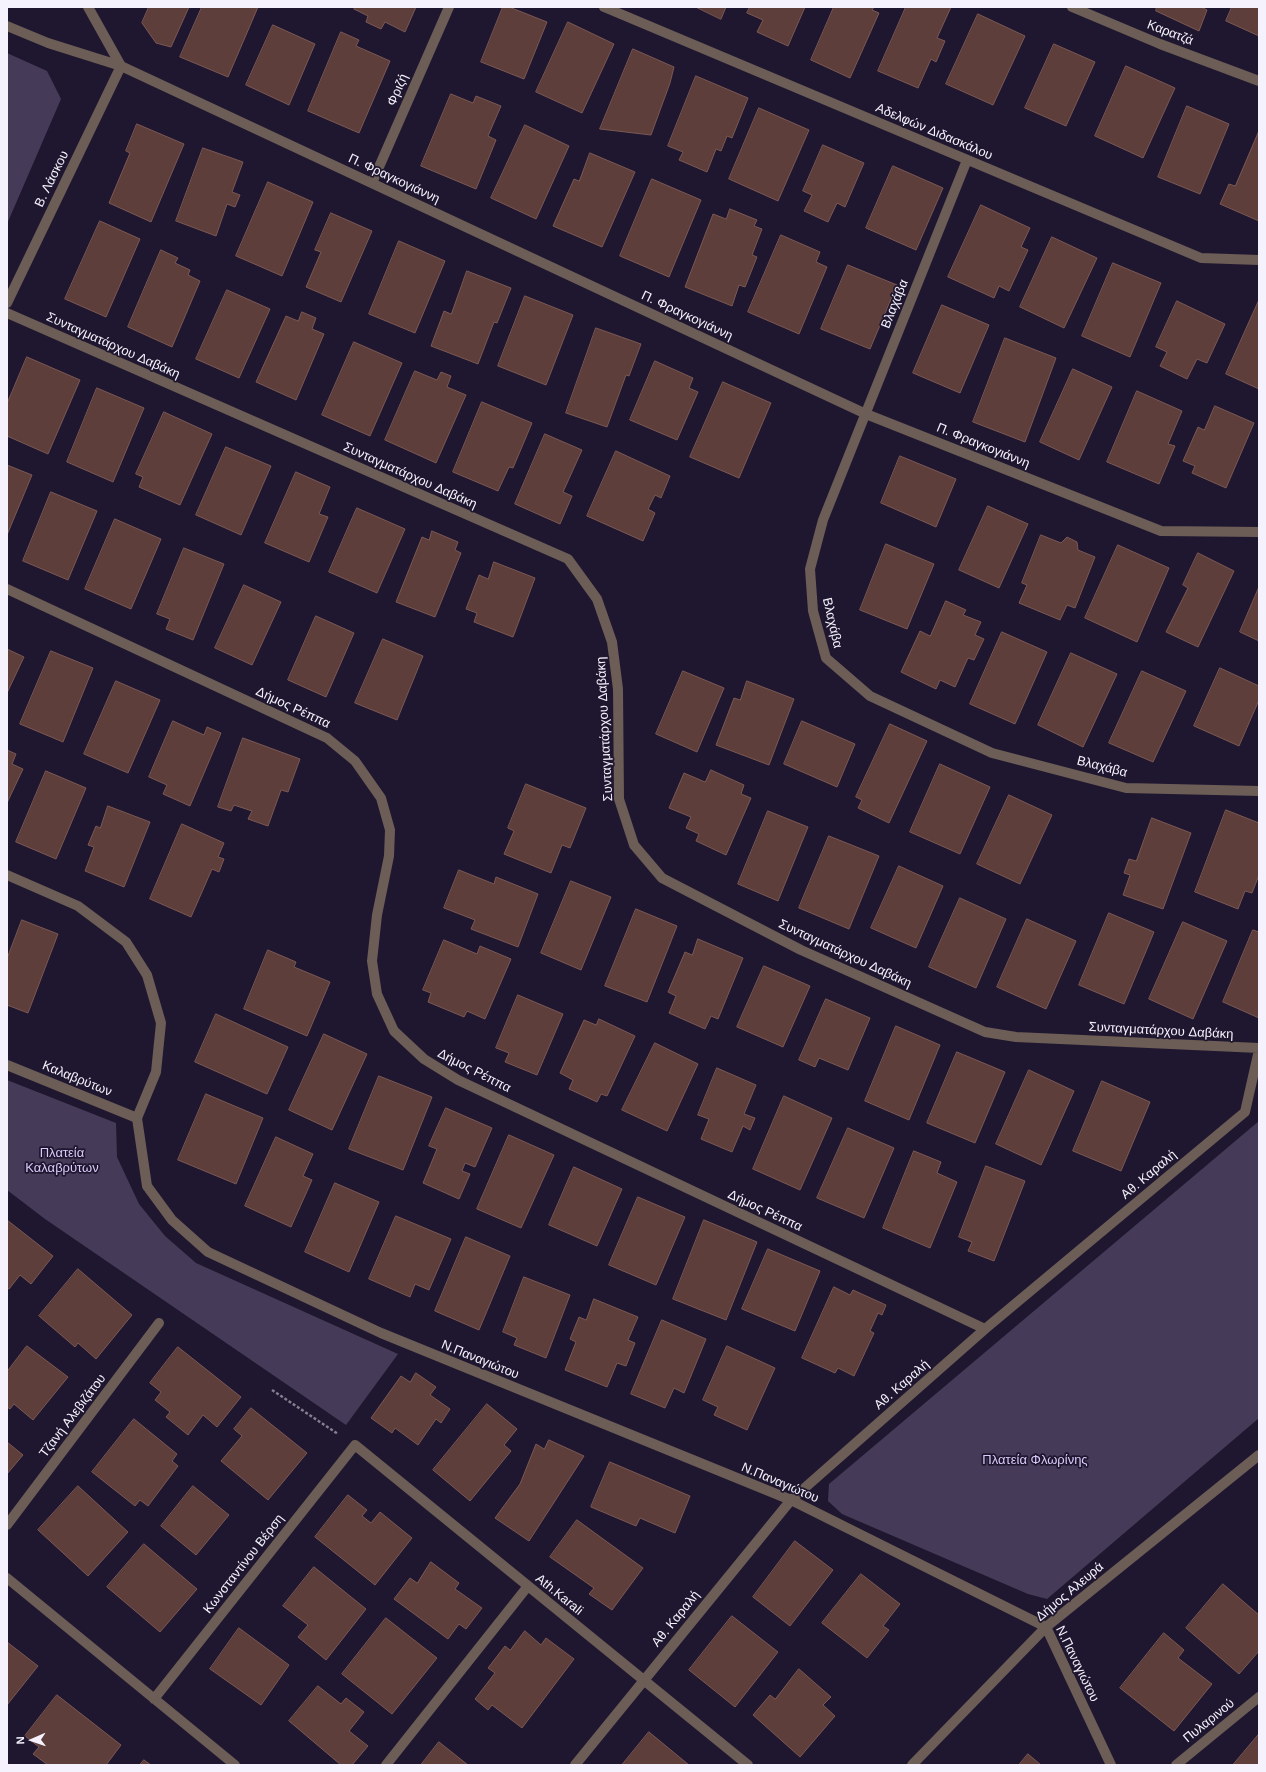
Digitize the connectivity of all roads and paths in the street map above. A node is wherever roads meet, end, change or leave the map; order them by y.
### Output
1 (88, 7) edge
2 (449, 7) edge
3 (604, 7) edge
4 (1072, 7) edge
5 (7, 26) edge
6 (121, 66) junction
7 (1259, 81) edge
8 (967, 160) junction
9 (372, 183) junction
10 (1259, 260) edge
11 (7, 302) edge
12 (7, 313) edge
13 (866, 414) junction
14 (1259, 532) edge
15 (7, 589) edge
16 (1259, 791) edge
17 (7, 875) edge
18 (1259, 1049) edge
19 (7, 1065) edge
20 (137, 1118) junction
21 (159, 1323) dead end
22 (985, 1329) junction
23 (272, 1390) dead end
24 (355, 1445) junction
25 (1259, 1455) edge
26 (790, 1500) junction
27 (7, 1525) edge
28 (7, 1578) edge
29 (528, 1586) junction
30 (1046, 1627) junction
31 (643, 1680) junction
32 (1259, 1697) edge
33 (154, 1699) junction
34 (236, 1765) edge
35 (386, 1765) edge
36 (575, 1765) edge
37 (748, 1765) edge
38 (912, 1765) edge
39 (1111, 1765) edge
40 (1176, 1765) edge

1 - 6 street
2 - 9 street, Φριζή
3 - 8 street, Αδελφών Διδασκάλου
4 - 7 street, Καρατζά
5 - 6 street, Π. Φραγκογιάννη
6 - 9 street, Π. Φραγκογιάννη
6 - 11 street, Β. Λάσκου
8 - 10 street, Αδελφών Διδασκάλου
8 - 13 street, Βλαχάβα
9 - 13 street, Π. Φραγκογιάννη
12 - 18 street, Συνταγματάρχου Δαβάκη
13 - 14 street, Π. Φραγκογιάννη
13 - 16 street, Βλαχάβα
15 - 22 street, Δήμος Ρέππα
17 - 20 street
18 - 22 street, Αθ. Καραλή
19 - 20 street, Καλαβρύτων
20 - 26 street, Ν.Παναγιώτου
21 - 27 street, Τζανή Αλεβιζάτου
22 - 26 street, Αθ. Καραλή
23 - 24 path
24 - 29 street, Ath.Karali
24 - 33 street, Κωνσταντίνου Βέρση
25 - 30 street, Δήμος Αλευρά
26 - 30 street, Ν.Παναγιώτου
26 - 31 street, Αθ. Καραλή
28 - 33 street
29 - 31 street, Ath.Karali
29 - 35 street
30 - 38 street, Δήμος Αλευρά
30 - 39 street, Ν.Παναγιώτου
31 - 36 street, Αθ. Καραλή
31 - 37 street, Ath.Karali
32 - 40 street, Πυλαρινού
33 - 34 street

